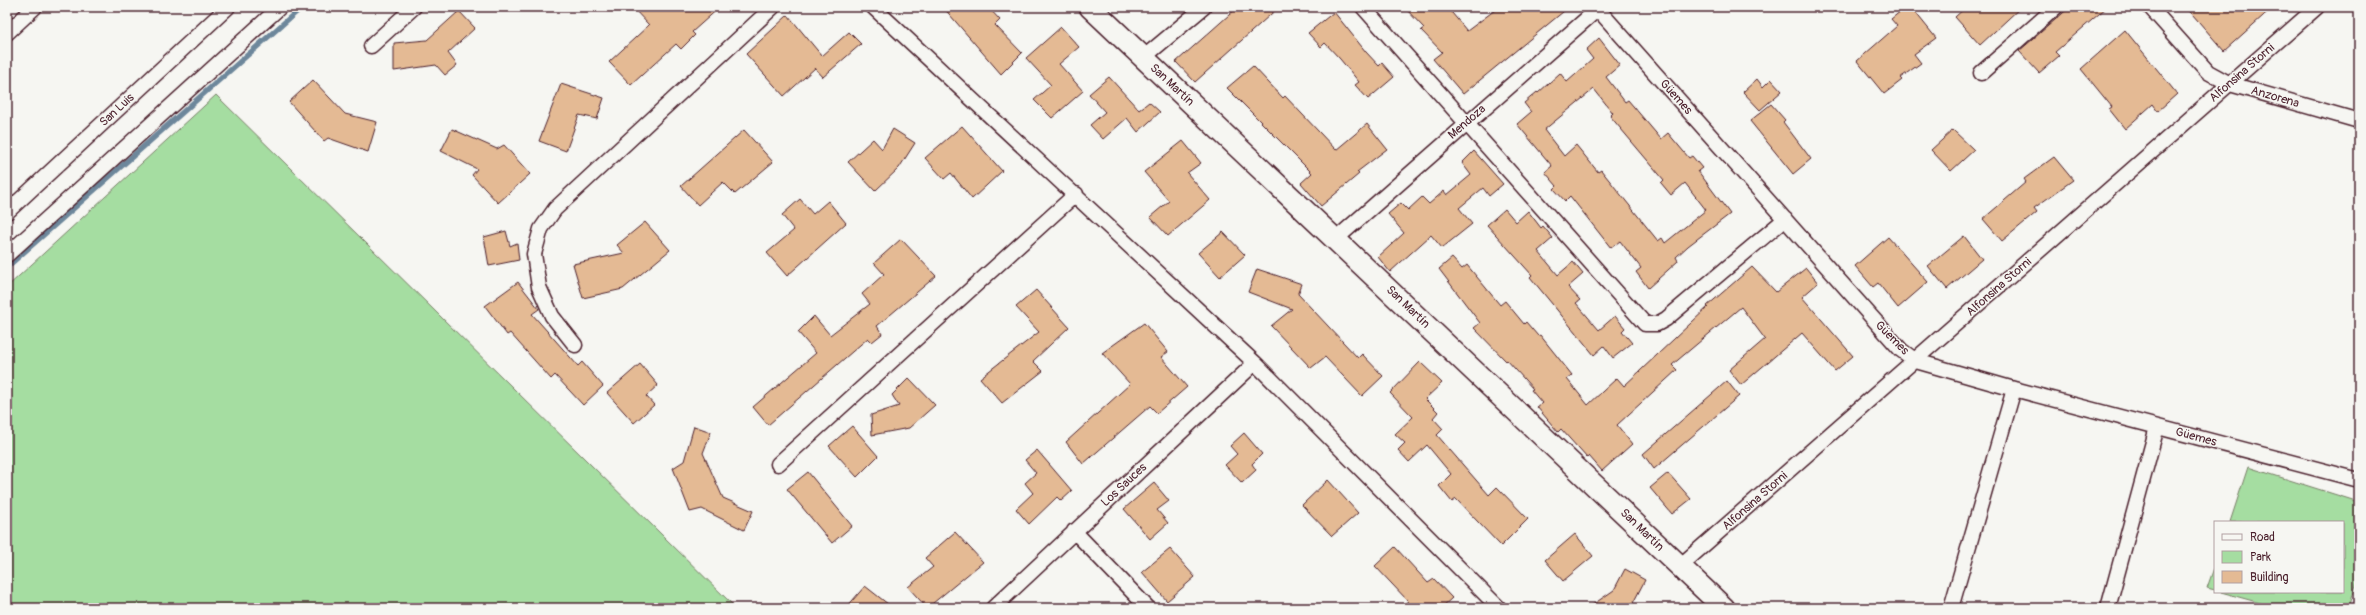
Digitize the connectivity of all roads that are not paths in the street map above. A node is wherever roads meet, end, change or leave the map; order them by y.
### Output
1 (35, 7) edge
2 (228, 7) edge
3 (280, 7) edge
4 (414, 7) edge
5 (773, 7) edge
6 (873, 7) edge
7 (1090, 7) edge
8 (1204, 7) edge
9 (1363, 7) edge
10 (2056, 7) edge
11 (2150, 7) edge
12 (2318, 7) edge
13 (1598, 8) edge
14 (7, 33) edge
15 (372, 46) dead end
16 (1143, 58) junction
17 (1981, 73) dead end
18 (2230, 84) junction
19 (2359, 121) edge
20 (1467, 122) junction
21 (1076, 194) junction
22 (7, 212) edge
23 (1785, 219) junction
24 (1336, 239) junction
25 (7, 255) edge
26 (575, 345) dead end
27 (1916, 361) junction
28 (1255, 362) junction
29 (2014, 389) junction
30 (2158, 427) junction
31 (778, 464) dead end
32 (2359, 480) edge
33 (1074, 531) junction
34 (1680, 566) junction
35 (992, 608) edge
36 (1148, 608) edge
37 (1498, 608) edge
38 (1724, 608) edge
39 (1951, 608) edge
40 (2108, 608) edge

1 - 14 street
2 - 22 street, San Luis
3 - 25 street
4 - 15 street
5 - 26 street
6 - 21 street
7 - 16 street, San Martín
8 - 16 street
9 - 20 street
10 - 17 street
11 - 18 street, Anzorena
12 - 18 street, Alfonsina Storni
13 - 20 street, Mendoza
13 - 23 street, Güemes
16 - 24 street, San Martín
18 - 19 street, Anzorena
18 - 27 street, Alfonsina Storni
20 - 23 street
20 - 24 street, Mendoza
21 - 28 street
21 - 31 street
23 - 27 street, Güemes
24 - 34 street, San Martín
27 - 29 street, Güemes
27 - 34 street, Alfonsina Storni
28 - 33 street, Los Sauces
28 - 37 street
29 - 30 street, Güemes
29 - 39 street
30 - 32 street, Güemes
30 - 40 street
33 - 35 street, Los Sauces
33 - 36 street
34 - 38 street, San Martín

